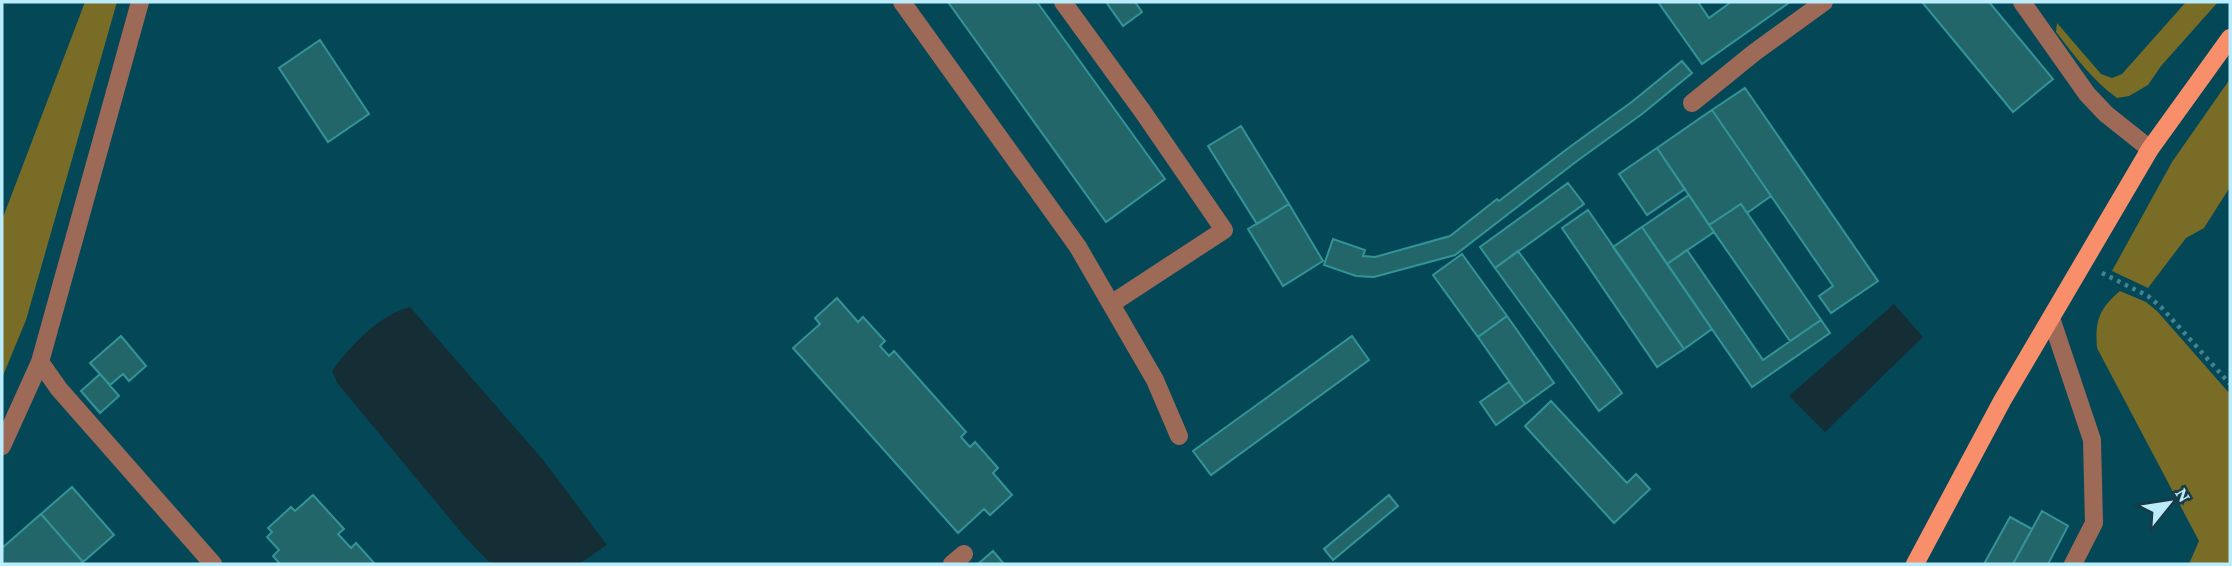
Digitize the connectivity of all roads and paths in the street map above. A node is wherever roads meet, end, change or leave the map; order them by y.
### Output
1 (140, 2) edge
2 (902, 2) edge
3 (1063, 2) edge
4 (1824, 2) edge
5 (2021, 2) edge
6 (2230, 38) edge
7 (1692, 103) dead end
8 (2150, 149) junction
9 (2083, 264) junction
10 (1111, 303) junction
11 (2051, 318) junction
12 (40, 362) junction
13 (2230, 384) edge
14 (1179, 436) dead end
15 (2, 446) edge
16 (213, 564) edge
17 (1915, 564) edge
18 (2073, 564) edge

1 - 12 street
2 - 10 street
3 - 10 street
4 - 7 street
5 - 8 street
6 - 8 main road
8 - 9 main road
9 - 11 main road
9 - 13 path
10 - 14 street
11 - 17 main road
11 - 18 street
12 - 15 street
12 - 16 street

